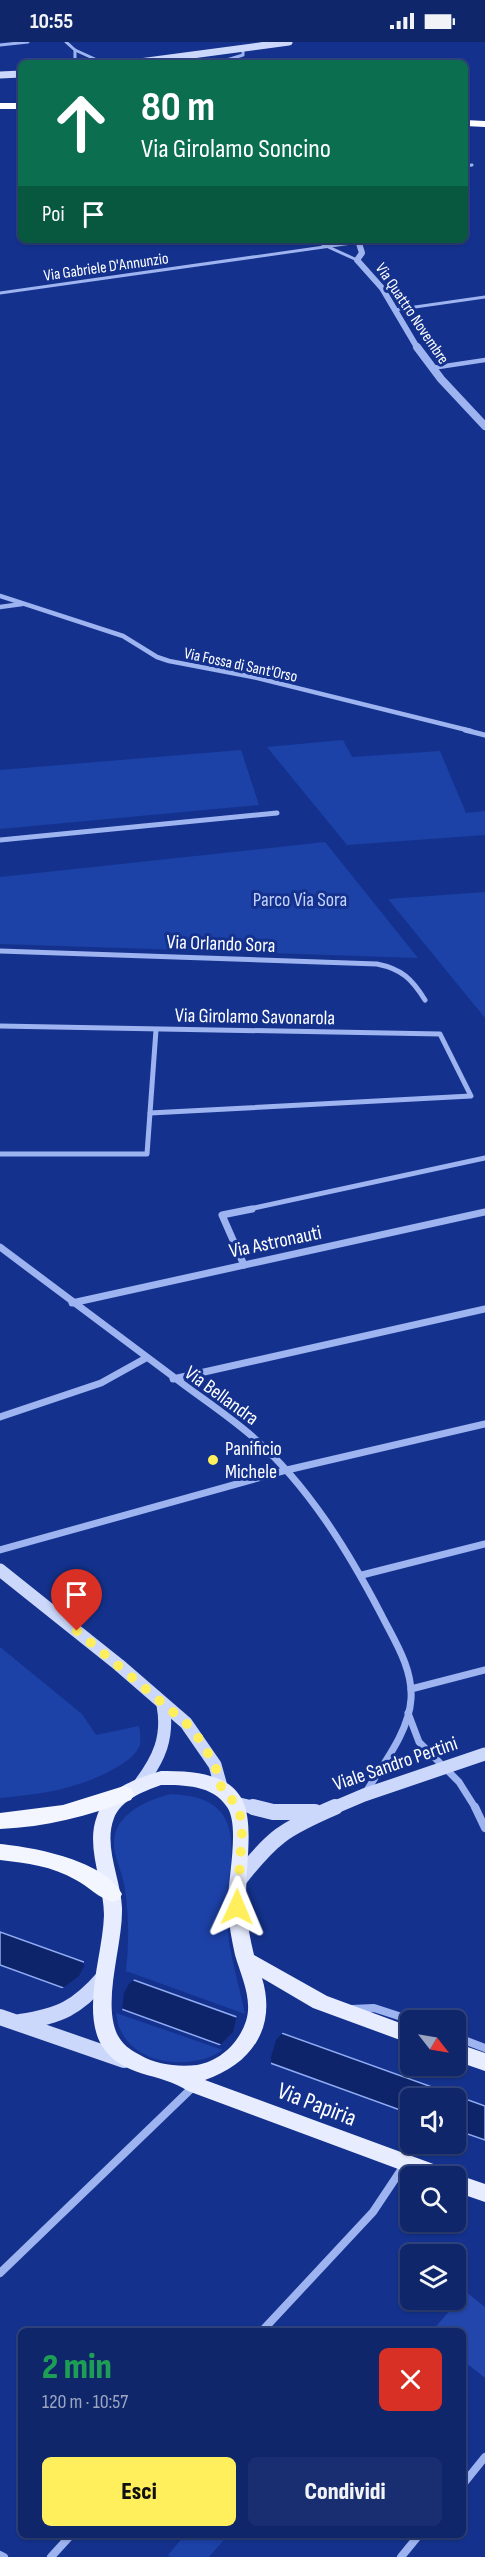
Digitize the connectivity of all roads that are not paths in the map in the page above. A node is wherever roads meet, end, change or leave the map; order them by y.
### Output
1 (28, 42) edge
2 (66, 42) edge
3 (289, 42) edge
4 (0, 45) edge
5 (239, 48) junction
6 (75, 50) junction
7 (75, 60) edge
8 (98, 60) dead end
9 (153, 60) edge
10 (229, 60) edge
11 (18, 74) edge
12 (0, 75) edge
13 (0, 106) edge
14 (18, 106) edge
15 (0, 114) edge
16 (18, 114) edge
17 (468, 123) edge
18 (485, 124) edge
19 (468, 132) edge
20 (485, 134) edge
21 (472, 165) dead end
22 (468, 166) edge
23 (319, 243) edge
24 (345, 243) edge
25 (359, 243) edge
26 (325, 246) junction
27 (357, 260) junction
28 (0, 293) edge
29 (485, 297) edge
30 (393, 310) junction
31 (485, 360) edge
32 (432, 368) junction
33 (485, 426) edge
34 (0, 596) edge
35 (26, 604) junction
36 (0, 607) edge
37 (485, 735) edge
38 (277, 813) dead end
39 (0, 840) edge
40 (0, 951) edge
41 (425, 1000) dead end
42 (0, 1026) edge
43 (156, 1030) junction
44 (150, 1113) junction
45 (0, 1154) edge
46 (485, 1158) edge
47 (485, 1212) edge
48 (1, 1249) edge
49 (244, 1265) junction
50 (72, 1303) junction
51 (485, 1309) edge
52 (146, 1358) junction
53 (173, 1379) junction
54 (0, 1417) edge
55 (485, 1424) edge
56 (287, 1470) junction
57 (485, 1544) edge
58 (0, 1550) edge
59 (0, 1570) edge
60 (362, 1575) junction
61 (485, 1670) edge
62 (411, 1689) junction
63 (163, 1704) junction
64 (408, 1712) junction
65 (485, 1754) edge
66 (446, 1766) junction
67 (132, 1789) junction
68 (364, 1795) junction
69 (228, 1796) junction
70 (320, 1812) junction
71 (0, 1821) edge
72 (485, 1828) edge
73 (0, 1852) edge
74 (238, 1882) junction
75 (112, 1894) junction
76 (246, 1960) junction
77 (109, 1971) junction
78 (344, 2011) junction
79 (400, 2016) edge
80 (0, 2017) edge
81 (16, 2023) junction
82 (400, 2032) edge
83 (466, 2041) edge
84 (485, 2048) edge
85 (466, 2055) edge
86 (128, 2061) junction
87 (485, 2062) edge
88 (187, 2080) junction
89 (405, 2164) junction
90 (411, 2166) edge
91 (466, 2186) edge
92 (485, 2193) edge
93 (0, 2273) edge
94 (265, 2328) edge
95 (485, 2457) edge
96 (466, 2481) edge
97 (68, 2538) edge
98 (417, 2538) edge
99 (51, 2557) edge
100 (401, 2557) edge

1 - 4 street
2 - 6 street
3 - 5 main road
5 - 9 main road
5 - 10 street
6 - 7 street
6 - 8 street
11 - 12 main road
13 - 14 highway
15 - 16 highway
17 - 18 highway
19 - 20 highway
21 - 22 street
23 - 26 street
24 - 26 street, Via Gabriele D'Annunzio
25 - 27 street, Via Quattro Novembre
26 - 27 street
26 - 28 street, Via Gabriele D'Annunzio
27 - 30 street, Via Quattro Novembre
29 - 30 street
30 - 32 street, Via Quattro Novembre
31 - 32 street
32 - 33 street, Via Quattro Novembre
34 - 35 street, Via Fossa di Sant'Orso
35 - 36 street
35 - 37 street, Via Fossa di Sant'Orso
38 - 39 street
40 - 41 street, Via Orlando Sora
42 - 43 street, Via Girolamo Savonarola
43 - 44 street
43 - 44 street, Via Girolamo Savonarola
44 - 45 street
46 - 49 street
47 - 49 street, Via Astronauti
48 - 50 street, Via Bellandra
49 - 50 street, Via Astronauti
50 - 52 street, Via Bellandra
51 - 53 street
52 - 53 street, Via Bellandra
52 - 54 street
53 - 56 street, Via Bellandra
55 - 56 street
56 - 58 street
56 - 60 street, Via Bellandra
57 - 60 street
59 - 63 main road
60 - 62 street, Via Bellandra
61 - 62 street
62 - 64 street, Via Bellandra
63 - 67 main road
63 - 69 main road
64 - 66 street, Via Bellandra
64 - 68 street, Via Bellandra
65 - 66 main road, Viale Sandro Pertini
66 - 68 main road, Viale Sandro Pertini
66 - 72 street, Via Bellandra
67 - 69 main road
67 - 71 highway
67 - 75 main road
68 - 70 main road, Viale Sandro Pertini
69 - 70 main road, Viale Sandro Pertini
69 - 74 main road
70 - 74 main road, Viale Sandro Pertini
73 - 75 highway
74 - 76 main road
75 - 77 main road
76 - 78 main road
76 - 88 main road
77 - 81 main road
77 - 86 main road
78 - 79 street
78 - 82 main road
80 - 81 main road
81 - 86 main road
83 - 84 street
85 - 87 main road
86 - 88 main road
88 - 89 main road, Via Papiria
88 - 93 street
89 - 90 main road, Via Papiria
89 - 94 street
91 - 92 main road
95 - 96 street
97 - 99 street
98 - 100 street

